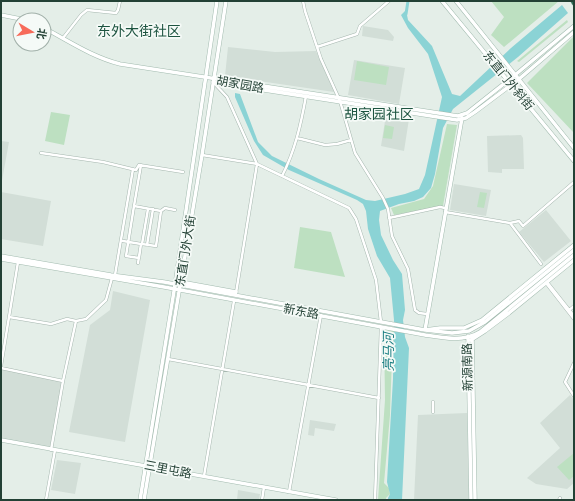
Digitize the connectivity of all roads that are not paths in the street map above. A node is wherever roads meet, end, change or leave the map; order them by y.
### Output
1 (120, 1) edge
2 (217, 1) edge
3 (226, 1) edge
4 (303, 1) edge
5 (389, 1) edge
6 (442, 1) edge
7 (456, 1) edge
8 (1, 15) edge
9 (12, 17) edge
10 (574, 26) edge
11 (52, 32) edge
12 (574, 32) edge
13 (63, 38) junction
14 (317, 47) junction
15 (515, 75) junction
16 (205, 77) junction
17 (518, 79) junction
18 (213, 80) junction
19 (508, 80) junction
20 (511, 84) junction
21 (306, 96) junction
22 (337, 97) junction
23 (340, 101) junction
24 (435, 115) junction
25 (460, 118) junction
26 (297, 138) junction
27 (351, 140) junction
28 (574, 148) edge
29 (41, 153) dead end
30 (202, 155) junction
31 (574, 161) edge
32 (257, 164) junction
33 (141, 165) junction
34 (133, 169) junction
35 (183, 172) dead end
36 (282, 176) junction
37 (574, 182) edge
38 (134, 206) junction
39 (148, 209) junction
40 (153, 209) junction
41 (175, 210) dead end
42 (445, 210) junction
43 (161, 211) junction
44 (389, 218) junction
45 (510, 223) junction
46 (123, 241) dead end
47 (128, 242) junction
48 (142, 244) junction
49 (147, 245) junction
50 (574, 245) edge
51 (574, 250) edge
52 (574, 255) edge
53 (1, 256) edge
54 (1, 260) edge
55 (574, 260) edge
56 (18, 262) junction
57 (138, 263) dead end
58 (541, 264) dead end
59 (113, 277) junction
60 (547, 282) junction
61 (180, 284) junction
62 (175, 285) junction
63 (174, 290) junction
64 (179, 291) junction
65 (235, 294) junction
66 (234, 301) junction
67 (574, 306) edge
68 (569, 310) junction
69 (427, 314) junction
70 (321, 316) junction
71 (574, 316) edge
72 (9, 317) junction
73 (574, 319) edge
74 (76, 321) junction
75 (381, 325) junction
76 (410, 330) junction
77 (425, 330) junction
78 (469, 331) junction
79 (470, 339) junction
80 (168, 359) junction
81 (574, 363) edge
82 (1, 367) edge
83 (223, 369) junction
84 (63, 381) junction
85 (308, 385) junction
86 (574, 396) edge
87 (379, 398) junction
88 (433, 402) dead end
89 (433, 412) dead end
90 (1, 440) edge
91 (53, 450) junction
92 (145, 466) junction
93 (150, 467) junction
94 (204, 476) junction
95 (264, 487) junction
96 (289, 492) junction
97 (320, 499) edge
98 (46, 500) edge
99 (140, 500) edge
100 (144, 500) edge
101 (262, 500) edge
102 (336, 500) edge
103 (375, 500) edge
104 (471, 500) edge
105 (475, 500) edge

1 - 13 street
2 - 16 main road, 东直门外大街
3 - 18 main road, 东直门外大街
4 - 14 street
5 - 14 street
6 - 19 main road, 东直门外斜街
7 - 15 main road, 东直门外斜街
8 - 9 main road
10 - 15 main road
11 - 13 main road, 胡家园路
12 - 17 main road
13 - 16 main road, 胡家园路
14 - 22 street
15 - 17 main road, 东直门外斜街
15 - 19 main road
16 - 18 main road, 胡家园路
16 - 62 main road, 东直门外大街
17 - 20 main road
17 - 28 main road, 东直门外斜街
18 - 21 main road, 胡家园路
18 - 22 main road, 胡家园路
18 - 30 main road, 东直门外大街
18 - 32 street
19 - 20 main road, 东直门外斜街
19 - 25 main road
20 - 25 main road
20 - 31 main road, 东直门外斜街
21 - 23 main road, 胡家园路
21 - 26 street
22 - 23 street
22 - 24 main road, 胡家园路
23 - 24 main road, 胡家园路
23 - 27 street
24 - 25 main road, 胡家园路
25 - 42 main road
26 - 27 street
26 - 36 street
27 - 44 street
29 - 34 street
30 - 32 street
30 - 61 main road, 东直门外大街
32 - 36 street
32 - 65 street
33 - 34 street
33 - 35 street
33 - 38 street
34 - 59 street
36 - 75 street
37 - 45 street
38 - 39 street
38 - 47 street
39 - 40 street
39 - 48 street
40 - 43 street
40 - 49 street
41 - 43 street
42 - 44 street
42 - 45 street
42 - 69 main road
43 - 49 street
44 - 69 street
45 - 58 street
46 - 47 street
47 - 48 street
47 - 48 street
48 - 49 street
48 - 57 street
50 - 77 main road
51 - 78 main road, 新东路
52 - 79 main road
53 - 59 main road, 新东路
54 - 56 main road, 新东路
55 - 60 main road
56 - 59 main road, 新东路
56 - 72 street
59 - 62 main road, 新东路
59 - 63 main road, 新东路
59 - 74 street
60 - 68 street
60 - 79 main road
61 - 62 main road
61 - 64 main road, 东直门外大街
61 - 65 main road, 新东路
62 - 63 main road, 东直门外大街
63 - 64 main road, 新东路
63 - 92 main road, 东直门外大街
64 - 66 main road, 新东路
64 - 80 main road, 东直门外大街
65 - 75 main road, 新东路
66 - 70 main road, 新东路
66 - 83 street
67 - 68 street
68 - 71 street
68 - 73 street
69 - 77 main road
70 - 75 main road, 新东路
70 - 85 street
72 - 74 street
72 - 82 street
74 - 84 street
75 - 76 main road, 新东路
75 - 87 street
76 - 77 main road, 新东路
76 - 79 main road, 新东路
77 - 78 main road, 新东路
78 - 79 main road, 新源南路
79 - 104 main road, 新源南路
79 - 105 main road, 新源南路
80 - 83 street
80 - 93 main road, 东直门外大街
81 - 86 street
82 - 84 street
83 - 85 street
83 - 94 street
84 - 91 street
85 - 87 street
85 - 96 street
87 - 103 street
88 - 89 street
90 - 91 main road, 三里屯路
91 - 92 main road, 三里屯路
91 - 98 street
92 - 93 main road, 三里屯路
92 - 99 main road, 东直门外大街
93 - 94 main road, 三里屯路
93 - 100 main road, 东直门外大街
94 - 95 main road, 三里屯路
95 - 96 main road, 三里屯路
95 - 101 street
96 - 97 main road, 三里屯路
97 - 102 main road, 三里屯路

